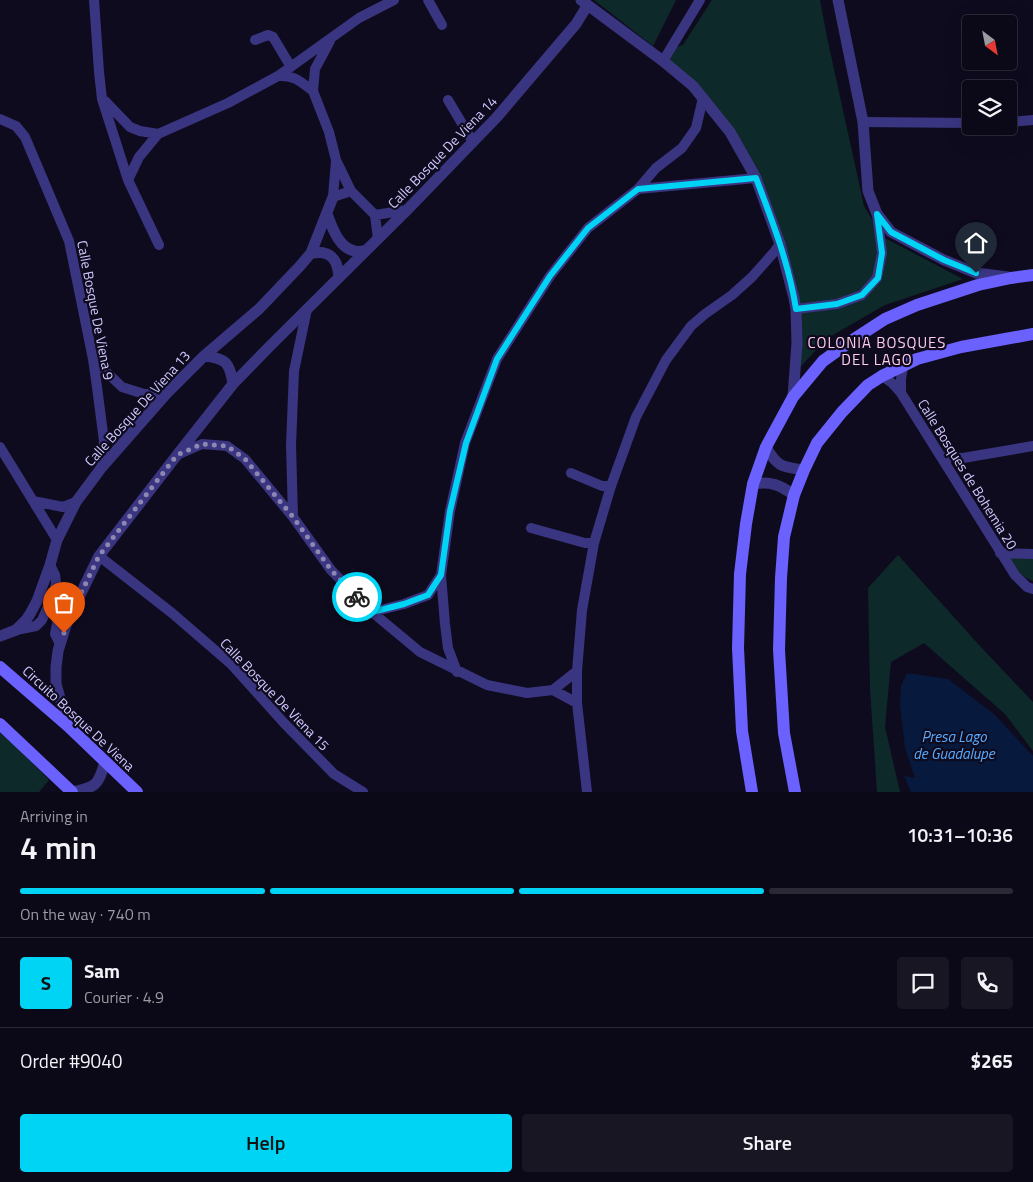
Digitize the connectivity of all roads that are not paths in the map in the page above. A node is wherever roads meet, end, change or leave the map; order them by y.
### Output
1 (94, 0) edge
2 (394, 0) edge
3 (428, 0) edge
4 (700, 0) edge
5 (838, 0) edge
6 (584, 3) edge
7 (442, 26) dead end
8 (332, 38) junction
9 (255, 40) dead end
10 (663, 61) junction
11 (291, 67) junction
12 (278, 76) junction
13 (313, 91) junction
14 (703, 98) junction
15 (102, 99) junction
16 (448, 100) dead end
17 (0, 119) edge
18 (1033, 120) edge
19 (1017, 121) edge
20 (863, 122) junction
21 (962, 123) edge
22 (158, 134) junction
23 (473, 142) junction
24 (336, 160) junction
25 (756, 178) junction
26 (128, 180) junction
27 (638, 189) junction
28 (351, 191) junction
29 (334, 197) junction
30 (407, 210) junction
31 (327, 214) junction
32 (877, 214) junction
33 (375, 215) junction
34 (378, 239) junction
35 (780, 244) junction
36 (159, 245) dead end
37 (367, 250) junction
38 (311, 253) junction
39 (340, 277) junction
40 (1011, 278) junction
41 (1031, 279) edge
42 (307, 309) junction
43 (796, 309) junction
44 (1033, 334) edge
45 (204, 356) junction
46 (93, 359) junction
47 (903, 366) junction
48 (882, 376) junction
49 (233, 384) junction
50 (901, 393) junction
51 (166, 394) junction
52 (793, 397) junction
53 (1033, 446) edge
54 (0, 447) edge
55 (766, 447) junction
56 (177, 455) junction
57 (942, 457) junction
58 (102, 467) junction
59 (804, 470) junction
60 (571, 473) dead end
61 (753, 484) junction
62 (610, 486) junction
63 (794, 495) junction
64 (33, 501) junction
65 (76, 502) junction
66 (293, 517) junction
67 (531, 528) dead end
68 (56, 540) junction
69 (594, 543) junction
70 (1000, 553) junction
71 (1033, 554) edge
72 (99, 556) junction
73 (50, 565) junction
74 (441, 575) junction
75 (1033, 589) edge
76 (53, 602) junction
77 (76, 606) junction
78 (372, 612) junction
79 (64, 613) junction
80 (36, 626) junction
81 (16, 630) junction
82 (0, 636) edge
83 (58, 639) junction
84 (0, 667) edge
85 (577, 671) junction
86 (457, 672) junction
87 (553, 690) junction
88 (577, 703) junction
89 (0, 724) edge
90 (68, 726) junction
91 (105, 762) junction
92 (585, 790) edge
93 (72, 792) edge
94 (137, 792) edge
95 (363, 792) edge
96 (752, 792) edge
97 (795, 792) edge

1 - 15 street
2 - 8 street
3 - 7 street
4 - 10 street
5 - 20 street
6 - 10 street
6 - 23 street, Calle Bosque De Viena 14
8 - 11 street
8 - 13 street
9 - 11 street
10 - 14 street
11 - 12 street
12 - 13 street
12 - 22 street
13 - 24 street
14 - 25 street
14 - 27 street
15 - 22 street
15 - 26 street
16 - 23 street
17 - 46 street, Calle Bosque De Viena 9
18 - 19 street
20 - 21 street
20 - 32 street
22 - 26 street
23 - 30 street, Calle Bosque De Viena 14
24 - 28 street
24 - 29 street, Calle Bosque De Viena 13
25 - 27 street
25 - 35 street
26 - 36 street
27 - 74 street
28 - 29 street
28 - 33 street
29 - 31 street, Calle Bosque De Viena 13
30 - 33 street
30 - 34 street, Calle Bosque De Viena 14
31 - 37 street
31 - 38 street, Calle Bosque De Viena 13
32 - 40 street
32 - 43 street
33 - 34 street
34 - 37 street, Calle Bosque De Viena 14
35 - 43 street
35 - 62 street
37 - 39 street, Calle Bosque De Viena 14
38 - 39 street
38 - 45 street, Calle Bosque De Viena 13
39 - 42 street, Calle Bosque De Viena 14
40 - 41 main road
40 - 52 main road
42 - 49 street
42 - 66 street
43 - 52 street
44 - 47 main road
45 - 49 street
45 - 51 street, Calle Bosque De Viena 13
46 - 51 street
46 - 58 street, Calle Bosque De Viena 9
47 - 48 main road
47 - 50 street, Calle Bosques de Bohemia 20
48 - 50 street, Calle Bosques de Bohemia 20
48 - 59 main road
49 - 56 street
50 - 57 street, Calle Bosques de Bohemia 20
51 - 58 street, Calle Bosque De Viena 13
52 - 55 main road
53 - 57 street
54 - 64 street
55 - 59 street
55 - 61 main road
56 - 66 street
56 - 72 street
57 - 70 street, Calle Bosques de Bohemia 20
58 - 65 street, Calle Bosque De Viena 13
59 - 63 main road
60 - 62 street
61 - 63 street
61 - 96 main road
62 - 69 street
63 - 97 main road
64 - 65 street
64 - 68 street
65 - 68 street, Calle Bosque De Viena 13
66 - 78 street
67 - 69 street
68 - 73 street, Calle Bosque De Viena 13
69 - 85 street
70 - 71 street
70 - 75 street, Calle Bosques de Bohemia 20
72 - 77 street
72 - 95 street, Calle Bosque De Viena 15
73 - 76 street
73 - 81 street, Calle Bosque De Viena 13
74 - 78 street
74 - 86 street
76 - 79 street
76 - 80 street
77 - 79 street
77 - 83 street
78 - 86 street
79 - 83 street
80 - 81 street
80 - 83 street
81 - 82 street
83 - 90 street
84 - 90 main road, Circuito Bosque De Viena
85 - 87 street
85 - 88 street
86 - 87 street
87 - 88 street
88 - 92 street
89 - 93 main road
90 - 91 main road, Circuito Bosque De Viena
91 - 93 street
91 - 94 main road, Circuito Bosque De Viena

